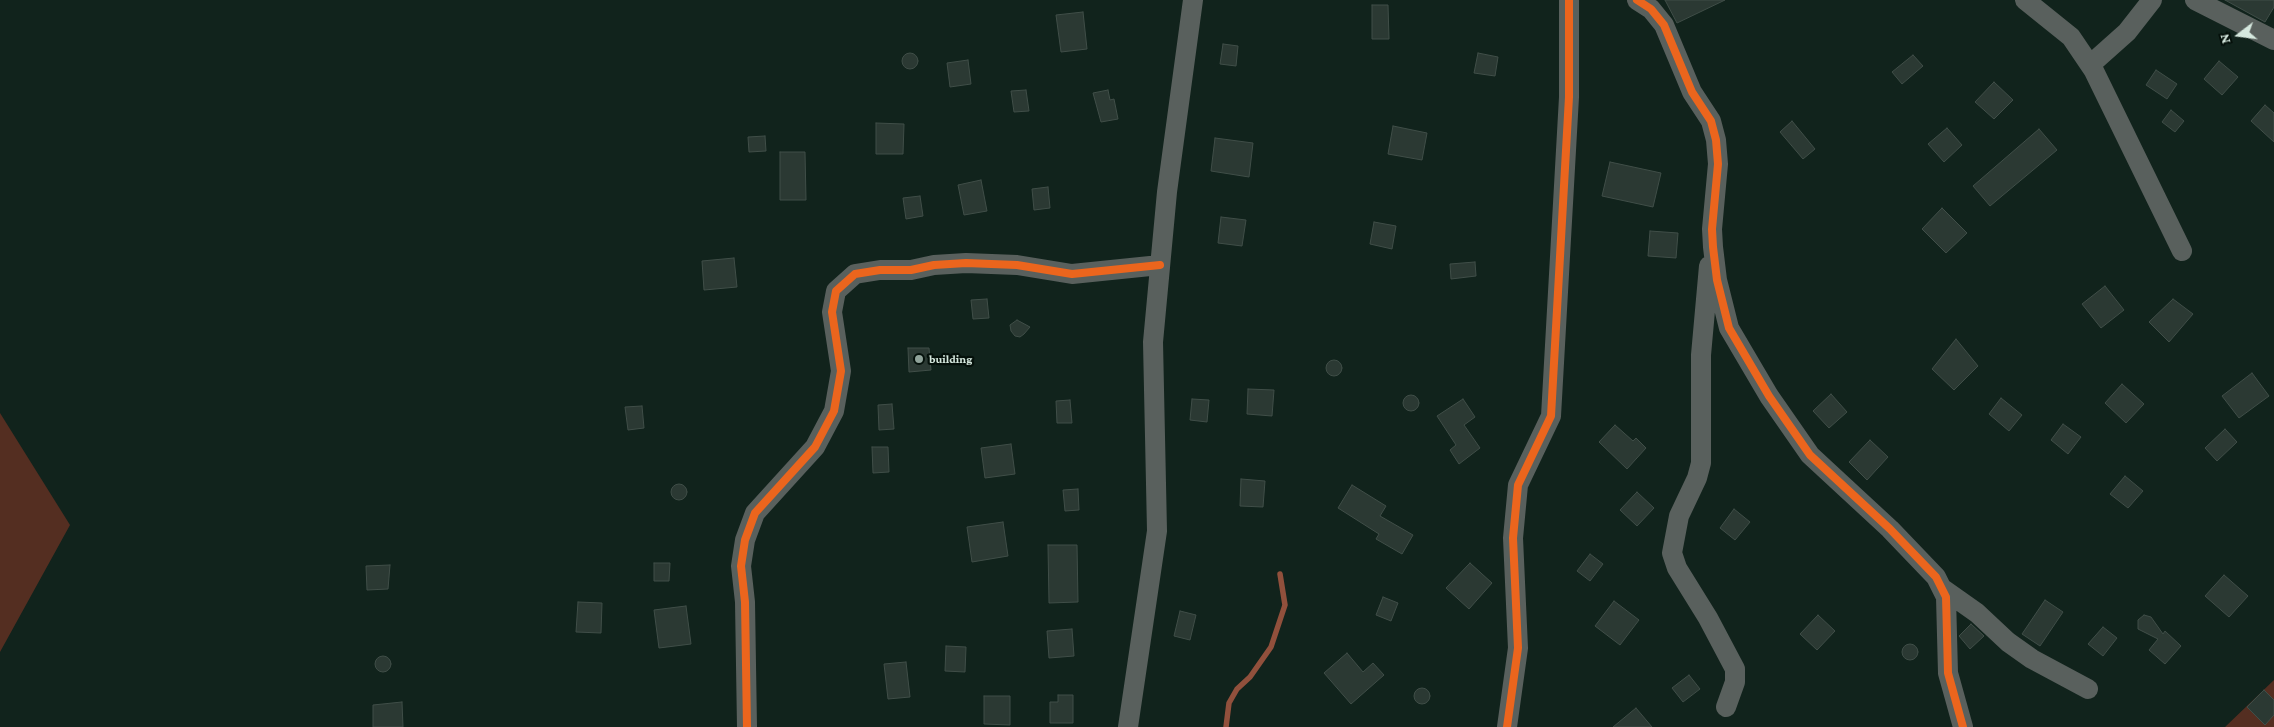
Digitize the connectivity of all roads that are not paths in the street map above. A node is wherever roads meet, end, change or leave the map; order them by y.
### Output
1 (1193, 0) edge
2 (1569, 0) edge
3 (1637, 0) edge
4 (2025, 0) edge
5 (2152, 0) edge
6 (2195, 0) edge
7 (2274, 40) edge
8 (2090, 65) junction
9 (1713, 247) junction
10 (2182, 251) dead end
11 (1160, 264) junction
12 (1942, 589) junction
13 (2088, 689) dead end
14 (1726, 707) dead end
15 (747, 727) edge
16 (1128, 727) edge
17 (1507, 727) edge
18 (1963, 727) edge

1 - 11 street
2 - 17 street
3 - 9 street
4 - 8 street
5 - 8 street
6 - 7 street
8 - 10 street
9 - 12 street
9 - 14 street
11 - 15 street
11 - 16 street
12 - 13 street
12 - 18 street

